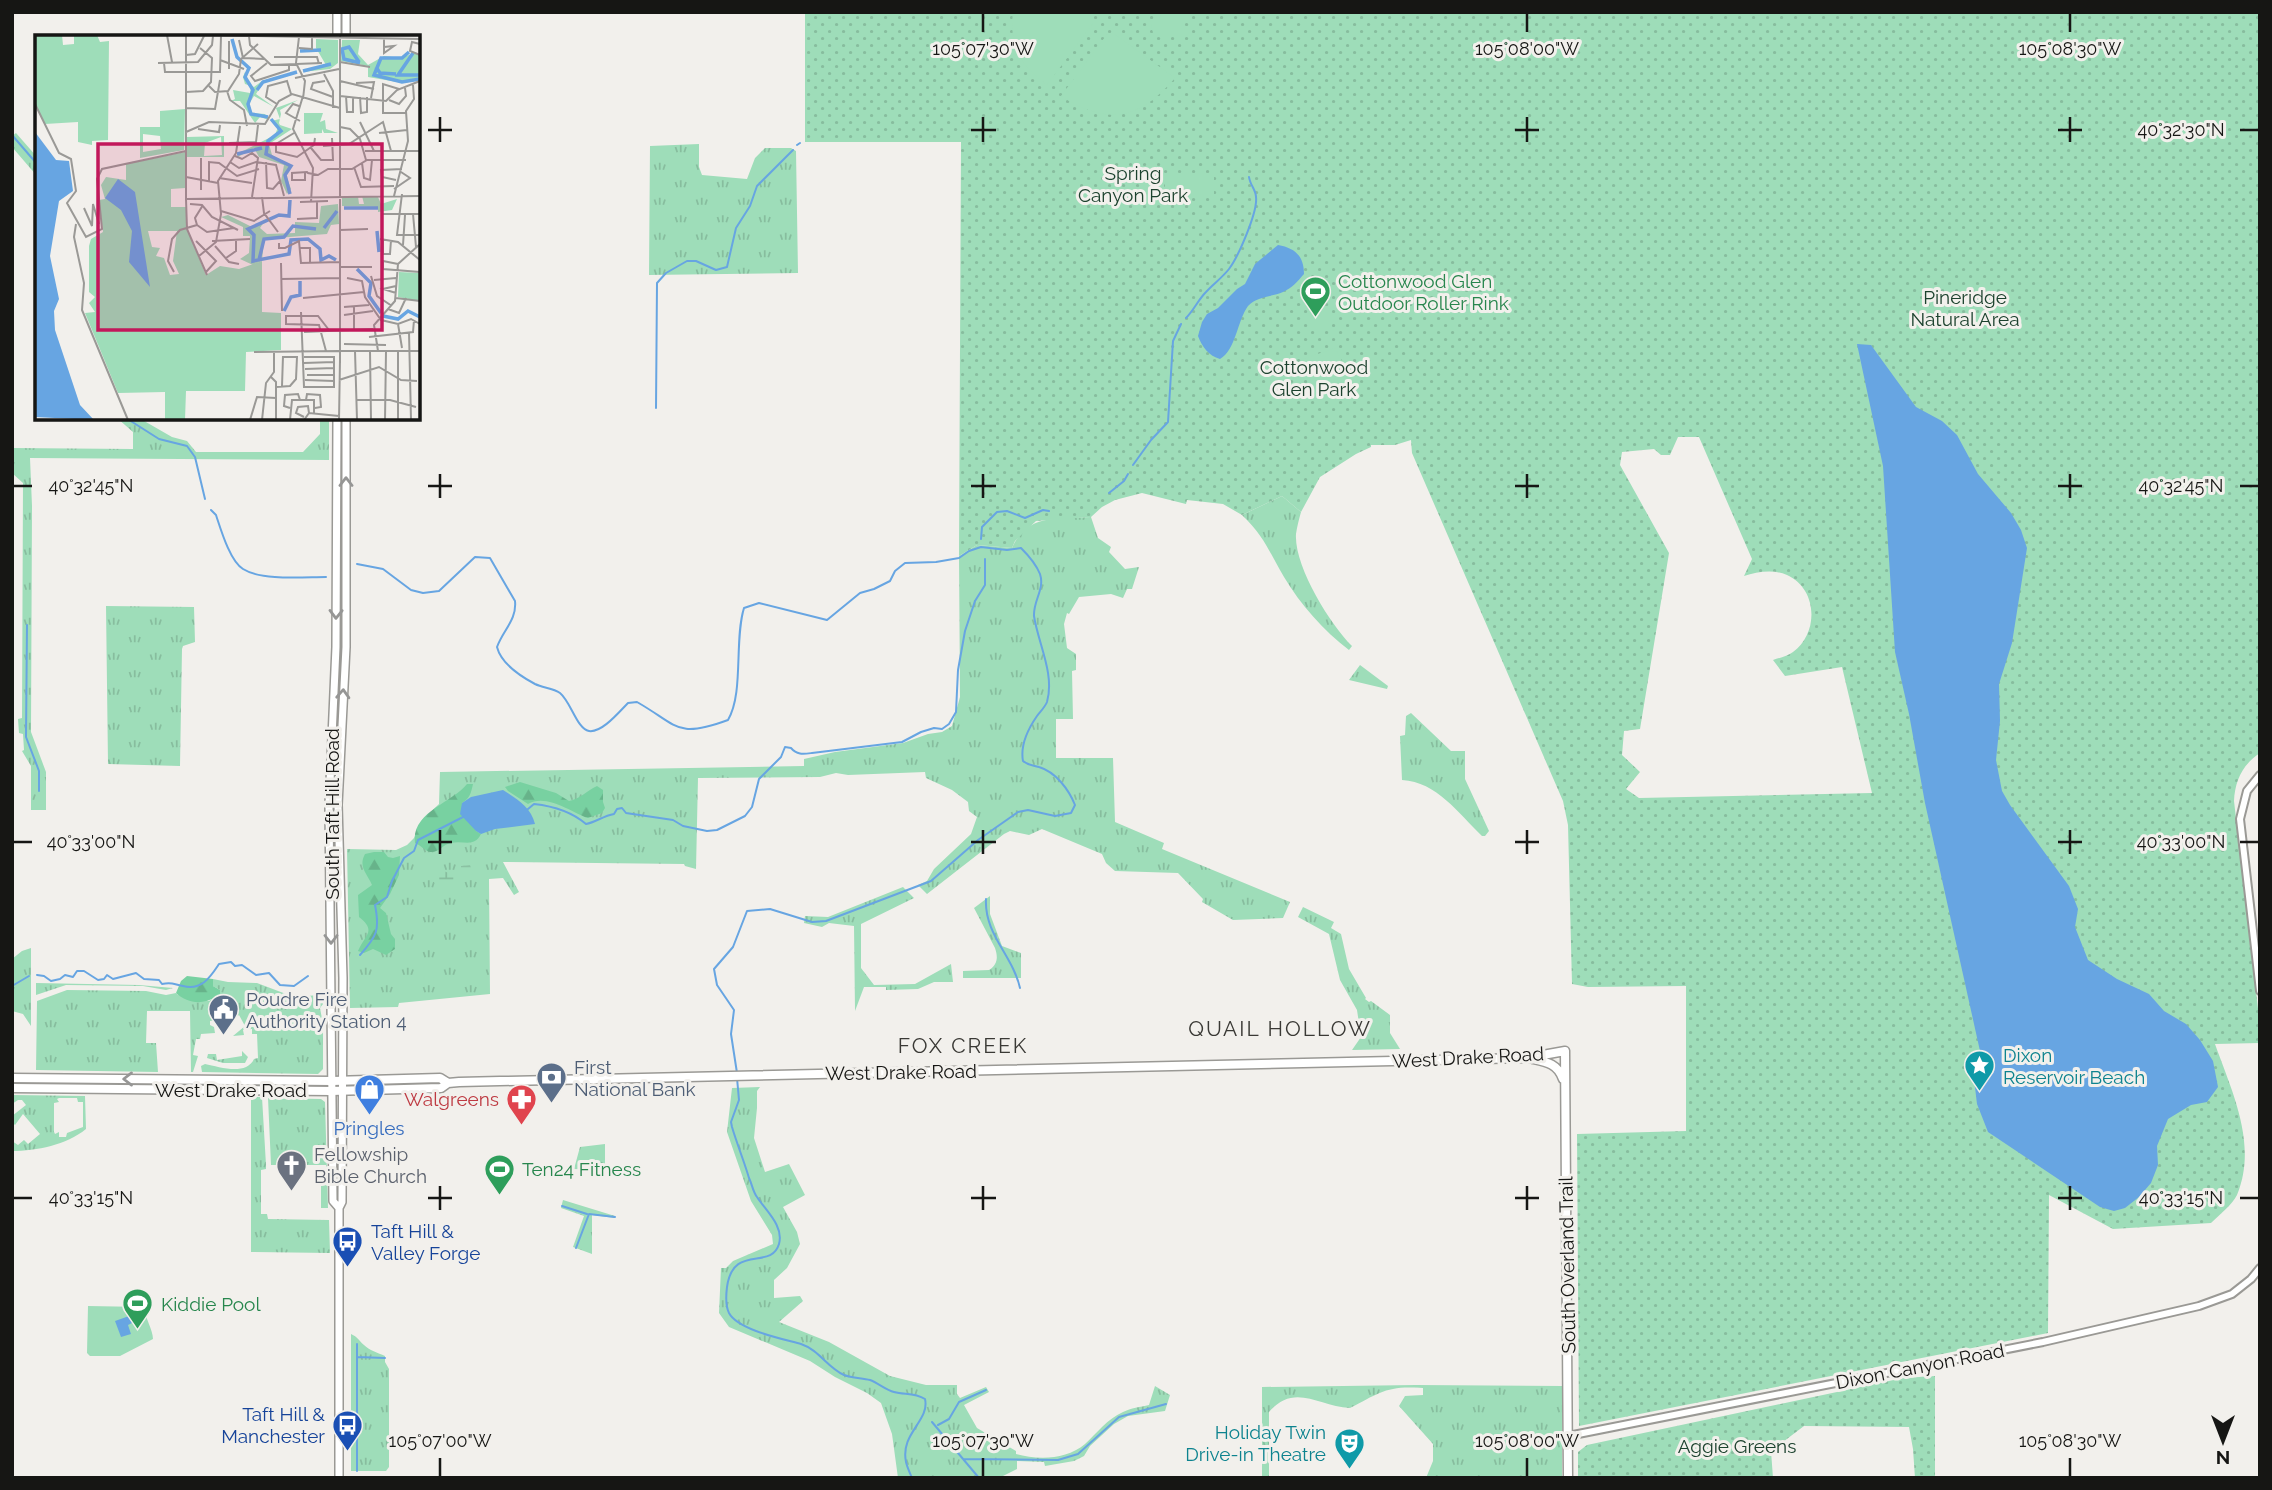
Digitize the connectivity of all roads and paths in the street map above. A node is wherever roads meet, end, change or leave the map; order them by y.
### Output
1 (337, 12) edge
2 (346, 12) edge
3 (337, 35) edge
4 (346, 35) edge
5 (337, 420) edge
6 (346, 420) edge
7 (2260, 775) edge
8 (2260, 991) edge
9 (1565, 1051) joint
10 (1527, 1058) junction
11 (12, 1078) edge
12 (344, 1081) junction
13 (448, 1083) junction
14 (1565, 1084) junction
15 (331, 1086) junction
16 (12, 1088) edge
17 (344, 1091) junction
18 (339, 1208) junction
19 (2260, 1268) edge
20 (1568, 1437) junction
21 (339, 1478) edge
22 (1568, 1478) edge

1 - 3 main road
2 - 4 main road
5 -> 15 main road, South Taft Hill Road
12 -> 6 main road, South Taft Hill Road
7 - 8 street
9 - 10 main road, West Drake Road
9 - 14 main road, South Overland Trail
10 - 13 main road, West Drake Road
10 - 14 main road
15 -> 11 main road, West Drake Road
12 - 13 main road, West Drake Road
12 - 15 main road, West Drake Road
12 - 17 main road, South Taft Hill Road
13 - 17 main road, West Drake Road
14 - 20 main road, South Overland Trail
15 - 16 main road, West Drake Road
15 - 17 main road, West Drake Road
15 - 18 main road, South Taft Hill Road
17 - 18 main road, South Taft Hill Road
18 - 21 main road, South Taft Hill Road
19 - 20 street, Dixon Canyon Road
20 - 22 main road, South Overland Trail

